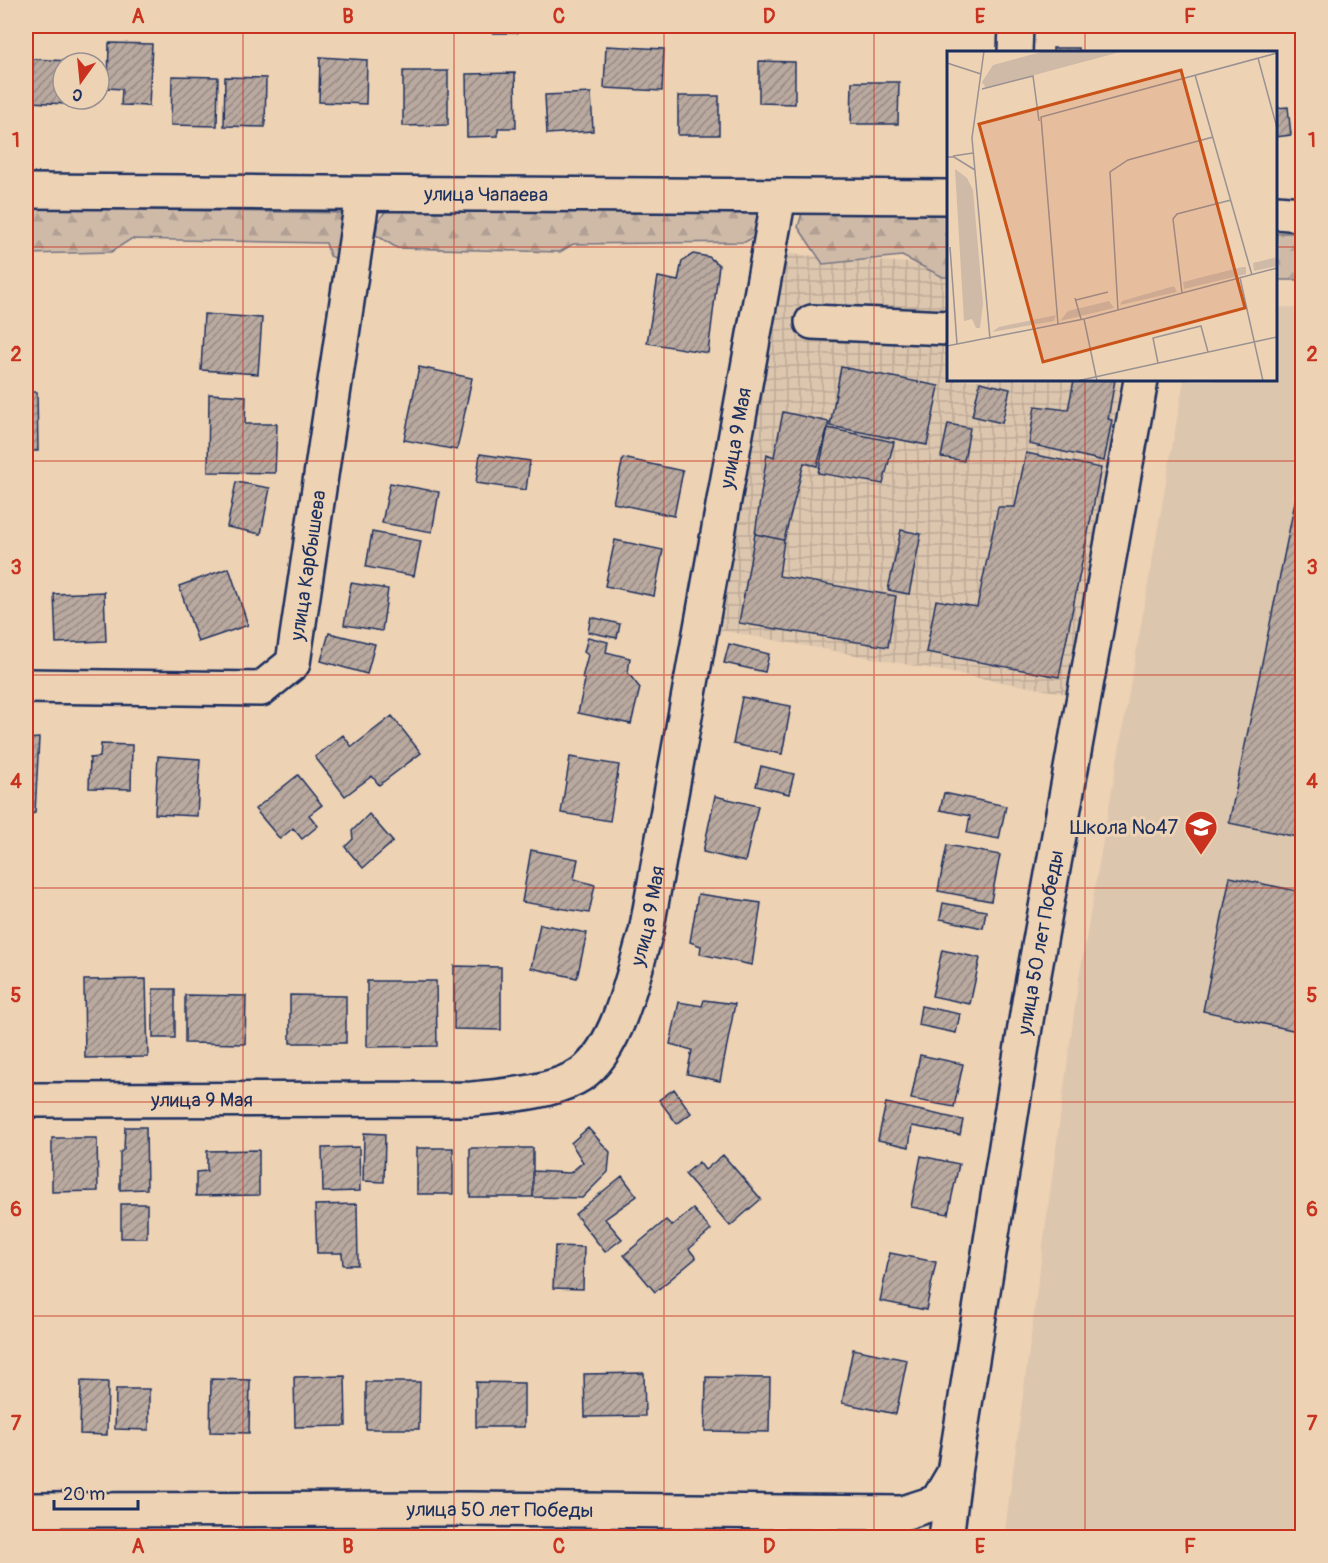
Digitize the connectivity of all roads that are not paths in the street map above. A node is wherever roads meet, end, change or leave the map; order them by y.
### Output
1 (1016, 26) edge
2 (1015, 51) edge
3 (26, 191) edge
4 (363, 194) junction
5 (780, 196) junction
6 (947, 197) edge
7 (1277, 212) edge
8 (1302, 214) edge
9 (812, 322) dead end
10 (947, 328) edge
11 (1141, 381) edge
12 (26, 686) edge
13 (26, 1100) edge
14 (954, 1473) junction
15 (26, 1509) edge
16 (946, 1538) edge

1 - 2 street
3 - 4 street, улица Чапаева
4 - 5 street, улица Чапаева
4 - 12 street, улица Карбышева
5 - 6 street, улица Чапаева
5 - 13 street, улица 9 Мая
7 - 8 street
9 - 10 street
11 - 14 street, улица 50 лет Победы
14 - 15 street, улица 50 лет Победы
14 - 16 street, улица 50 лет Победы

